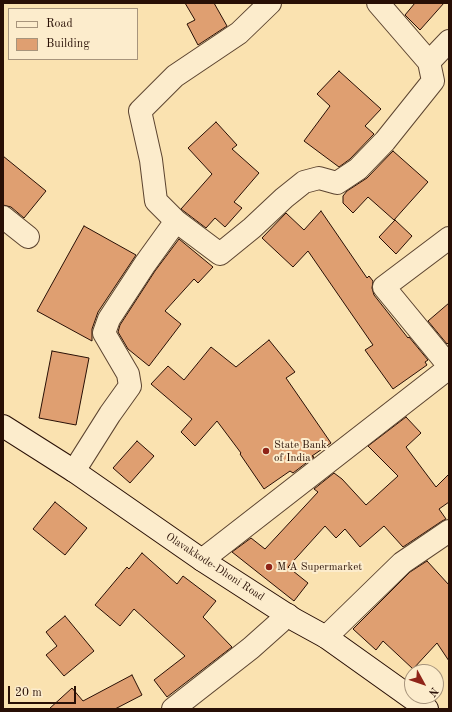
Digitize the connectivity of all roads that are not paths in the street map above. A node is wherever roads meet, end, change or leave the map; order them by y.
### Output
1 (270, 3) edge
2 (378, 3) edge
3 (449, 41) edge
4 (429, 62) junction
5 (3, 217) edge
6 (176, 221) junction
7 (28, 237) dead end
8 (449, 238) edge
9 (449, 367) edge
10 (3, 426) edge
11 (74, 471) junction
12 (449, 531) edge
13 (202, 560) junction
14 (288, 615) junction
15 (326, 637) junction
16 (173, 709) edge
17 (427, 709) edge

1 - 6 street
2 - 4 street
3 - 4 street
4 - 6 street
5 - 7 street
6 - 11 street
8 - 9 street
9 - 13 street
10 - 11 street, Olavakkode-Dhoni Road
11 - 13 street, Olavakkode-Dhoni Road
12 - 15 street
13 - 14 street, Olavakkode-Dhoni Road
14 - 15 street, Olavakkode-Dhoni Road
14 - 16 street
15 - 17 street, Olavakkode-Dhoni Road

